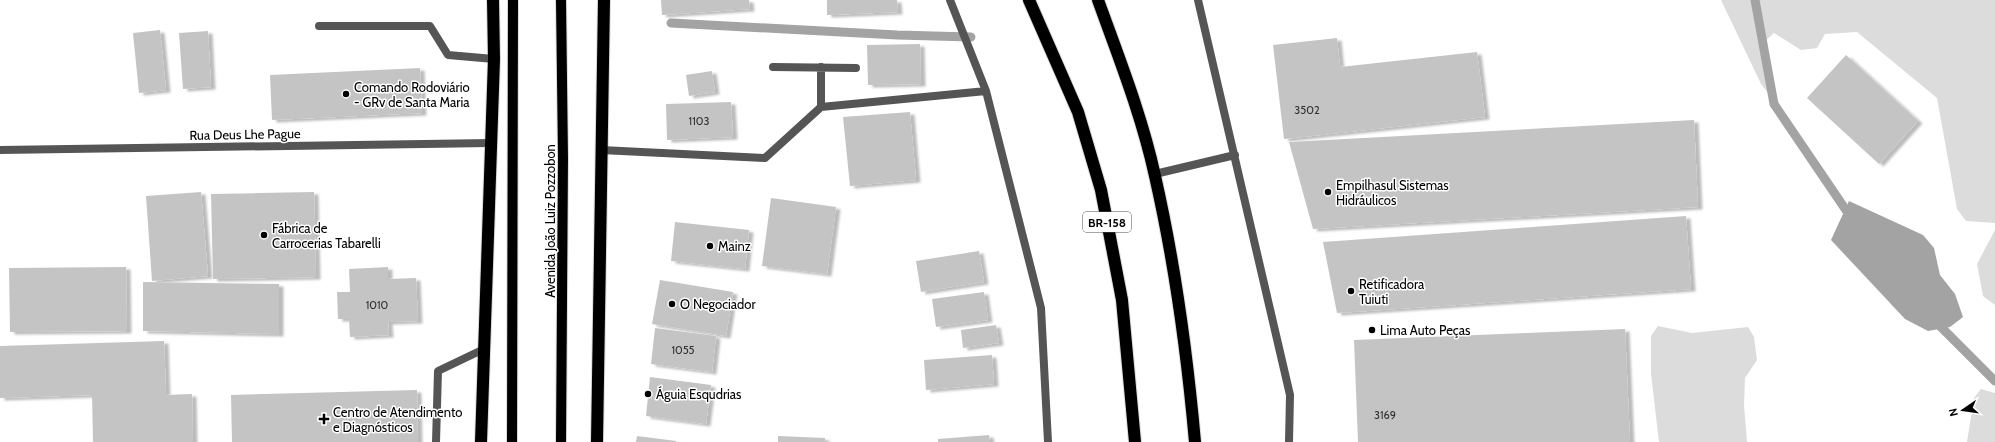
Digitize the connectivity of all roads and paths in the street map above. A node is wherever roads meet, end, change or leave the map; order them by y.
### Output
1 (493, 0) edge
2 (513, 0) edge
3 (562, 0) edge
4 (604, 0) edge
5 (950, 0) edge
6 (1029, 0) edge
7 (1098, 0) edge
8 (1198, 0) edge
9 (319, 26) dead end
10 (494, 59) junction
11 (773, 67) dead end
12 (821, 67) junction
13 (856, 68) dead end
14 (986, 91) junction
15 (821, 107) junction
16 (491, 143) junction
17 (0, 150) edge
18 (601, 150) junction
19 (1235, 155) junction
20 (1155, 174) junction
21 (484, 349) junction
22 (436, 442) edge
23 (481, 442) edge
24 (512, 442) edge
25 (561, 442) edge
26 (597, 442) edge
27 (1048, 442) edge
28 (1135, 442) edge
29 (1195, 442) edge
30 (1289, 442) edge

1 - 10 highway
2 - 24 main road
3 - 25 main road, Avenida João Luiz Pozzobon
4 - 18 highway
5 - 14 street
6 - 28 highway, BR-158
7 - 20 highway
8 - 19 street
9 - 10 street
10 - 16 highway
11 - 12 street
12 - 13 street
12 - 15 street
14 - 15 street
14 - 27 street
15 - 18 street
16 - 17 street, Rua Deus Lhe Pague
16 - 21 highway
18 - 26 highway
19 - 20 street
19 - 30 street
20 - 29 highway
21 - 22 street
21 - 23 highway

